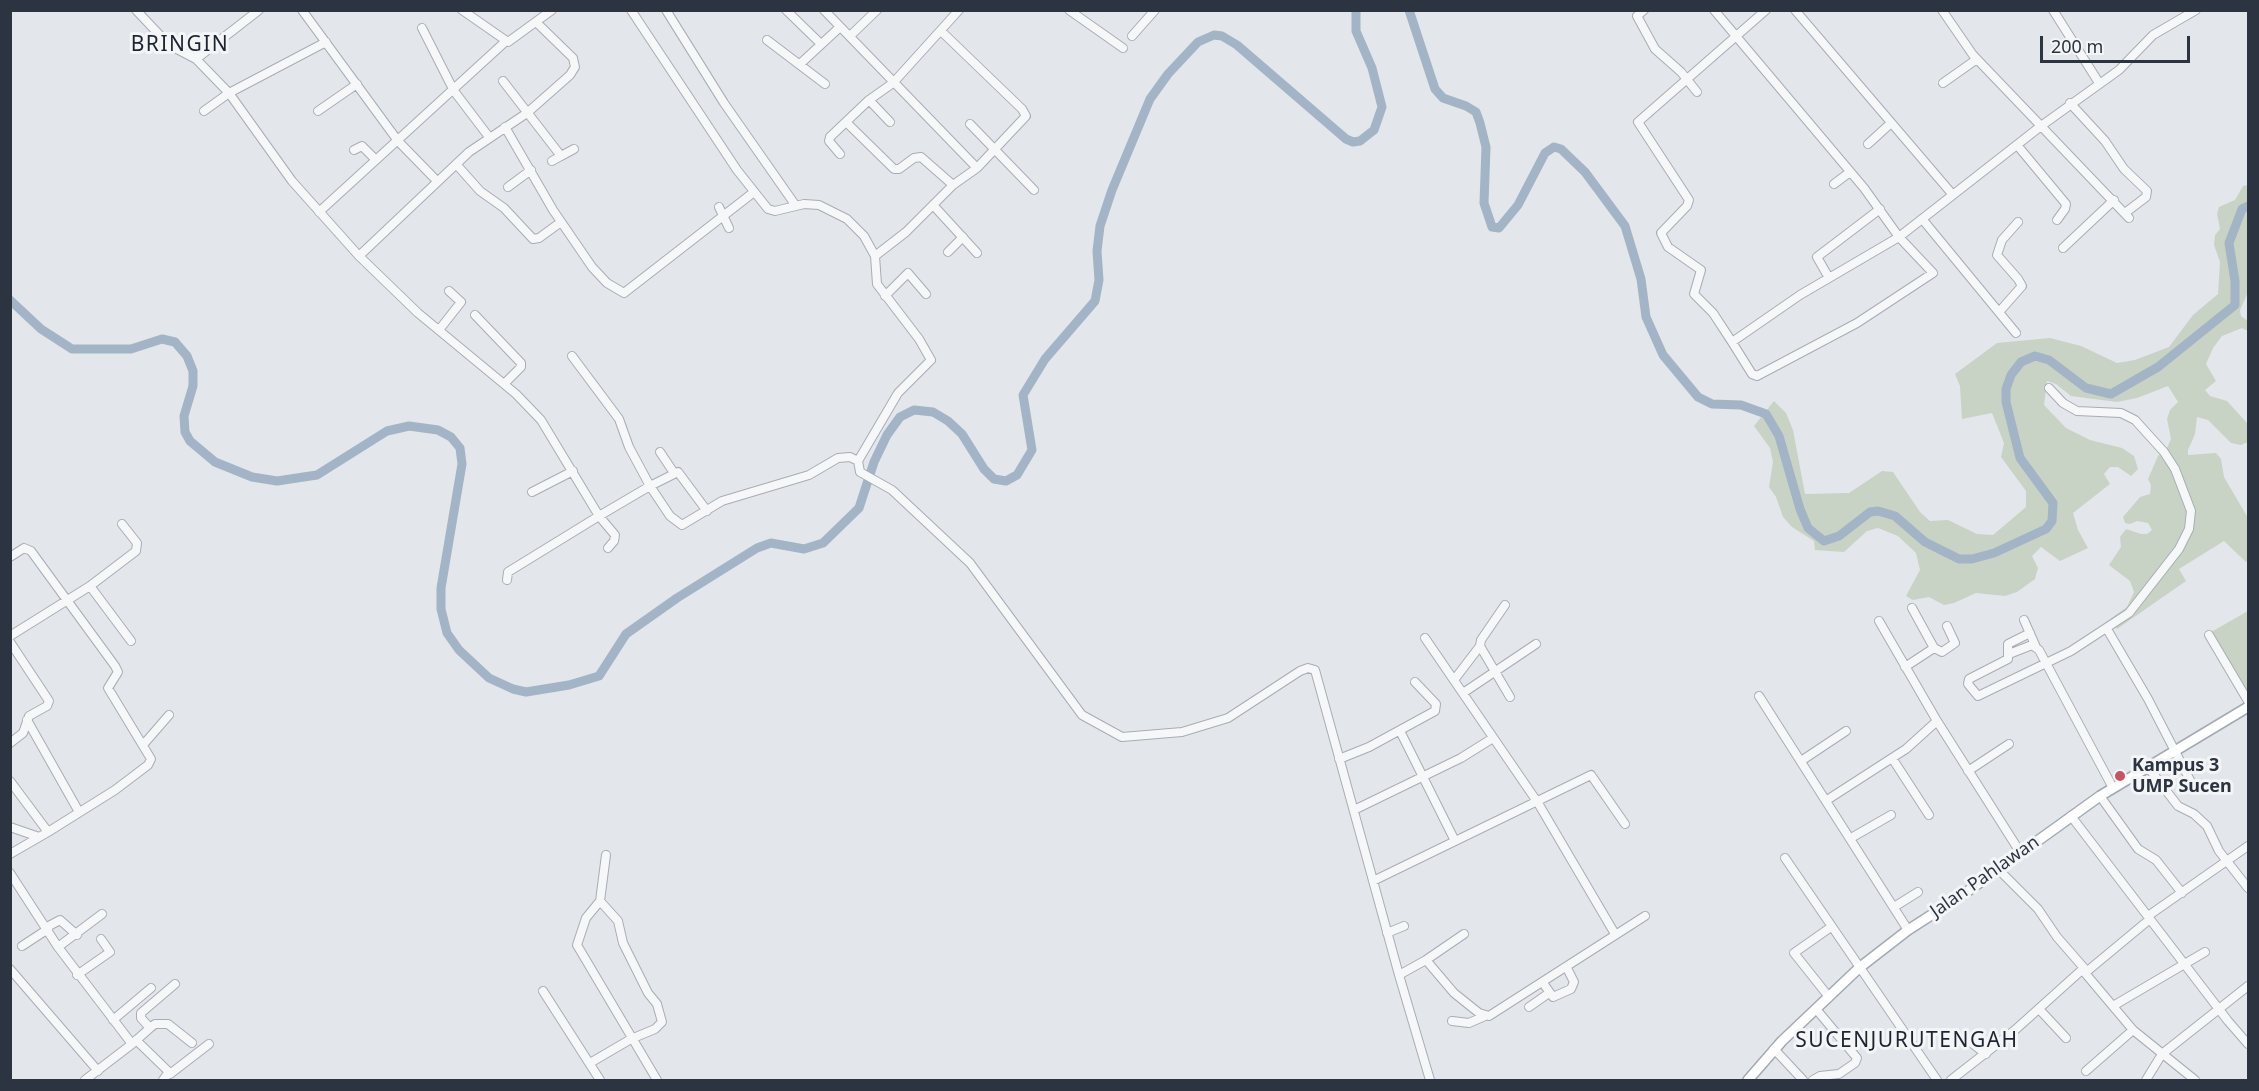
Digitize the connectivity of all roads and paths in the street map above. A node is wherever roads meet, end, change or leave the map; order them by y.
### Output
1 (136, 10) edge
2 (248, 10) edge
3 (259, 10) edge
4 (302, 10) edge
5 (462, 10) edge
6 (552, 10) edge
7 (631, 10) edge
8 (666, 10) edge
9 (786, 10) edge
10 (824, 10) edge
11 (877, 10) edge
12 (959, 10) edge
13 (1069, 10) edge
14 (1155, 10) edge
15 (1644, 10) edge
16 (1714, 10) edge
17 (1766, 10) edge
18 (1795, 10) edge
19 (1942, 10) edge
20 (2053, 10) edge
21 (2196, 10) edge
22 (1635, 13) edge
23 (247, 20) junction
24 (536, 22) junction
25 (840, 27) junction
26 (422, 28) dead end
27 (940, 31) junction
28 (850, 36) junction
29 (1132, 36) dead end
30 (1735, 38) junction
31 (767, 40) dead end
32 (506, 41) junction
33 (326, 42) junction
34 (820, 44) junction
35 (1123, 48) dead end
36 (196, 59) junction
37 (1977, 59) junction
38 (800, 64) junction
39 (1687, 79) junction
40 (503, 81) dead end
41 (893, 83) junction
42 (1943, 83) dead end
43 (2099, 83) junction
44 (357, 84) junction
45 (825, 84) dead end
46 (454, 91) junction
47 (1697, 92) dead end
48 (229, 93) junction
49 (868, 100) junction
50 (2070, 103) junction
51 (204, 111) dead end
52 (318, 111) dead end
53 (526, 113) junction
54 (846, 122) junction
55 (890, 122) dead end
56 (1892, 123) junction
57 (970, 124) dead end
58 (2041, 126) junction
59 (505, 127) junction
60 (489, 137) junction
61 (398, 141) junction
62 (1868, 144) dead end
63 (2017, 145) junction
64 (574, 149) dead end
65 (354, 150) dead end
66 (996, 150) junction
67 (840, 154) dead end
68 (561, 156) junction
69 (376, 160) junction
70 (552, 161) dead end
71 (456, 164) junction
72 (976, 168) junction
73 (531, 170) junction
74 (1850, 172) junction
75 (437, 181) junction
76 (1834, 184) dead end
77 (953, 185) junction
78 (508, 187) dead end
79 (1034, 190) dead end
80 (754, 192) junction
81 (1953, 195) junction
82 (2114, 200) junction
83 (933, 205) junction
84 (796, 206) junction
85 (719, 207) dead end
86 (1880, 209) junction
87 (319, 212) junction
88 (725, 215) junction
89 (1923, 220) junction
90 (2056, 220) dead end
91 (561, 222) junction
92 (2018, 222) dead end
93 (729, 228) dead end
94 (963, 237) junction
95 (1899, 237) junction
96 (2063, 248) dead end
97 (948, 252) dead end
98 (977, 253) dead end
99 (359, 256) junction
100 (875, 256) junction
101 (1829, 278) junction
102 (449, 291) dead end
103 (926, 294) dead end
104 (885, 296) junction
105 (1999, 312) junction
106 (475, 315) dead end
107 (439, 330) junction
108 (2016, 333) dead end
109 (1732, 342) junction
110 (572, 356) dead end
111 (504, 384) junction
112 (2049, 388) dead end
113 (660, 452) dead end
114 (858, 461) junction
115 (573, 471) junction
116 (674, 473) junction
117 (650, 486) junction
118 (532, 492) dead end
119 (706, 511) junction
120 (599, 516) junction
121 (122, 524) dead end
122 (608, 548) dead end
123 (10, 557) edge
124 (507, 580) dead end
125 (90, 586) junction
126 (68, 601) junction
127 (1505, 605) dead end
128 (1912, 608) dead end
129 (2024, 620) dead end
130 (1879, 621) dead end
131 (1947, 626) dead end
132 (2107, 629) junction
133 (2030, 633) junction
134 (2210, 635) dead end
135 (10, 636) edge
136 (1425, 638) dead end
137 (131, 641) dead end
138 (10, 642) edge
139 (1536, 644) dead end
140 (1480, 646) junction
141 (2036, 647) junction
142 (1934, 648) junction
143 (2009, 654) junction
144 (2047, 663) junction
145 (1905, 667) junction
146 (1495, 671) junction
147 (1454, 680) junction
148 (1416, 682) dead end
149 (1463, 693) junction
150 (1759, 696) dead end
151 (1510, 697) dead end
152 (2248, 701) edge
153 (2248, 707) edge
154 (169, 715) dead end
155 (27, 720) junction
156 (1936, 722) junction
157 (1400, 731) junction
158 (1846, 731) dead end
159 (1494, 738) junction
160 (10, 743) edge
161 (2009, 744) dead end
162 (143, 745) junction
163 (2174, 752) junction
164 (1892, 758) junction
165 (1339, 759) junction
166 (1801, 761) junction
167 (2148, 767) junction
168 (1968, 771) junction
169 (1423, 777) junction
170 (10, 781) edge
171 (2193, 786) dead end
172 (2113, 788) junction
173 (14, 795) edge
174 (2100, 796) junction
175 (1827, 800) junction
176 (1538, 803) junction
177 (1354, 810) junction
178 (79, 812) junction
179 (1891, 815) dead end
180 (1929, 816) dead end
181 (2071, 816) junction
182 (1625, 824) dead end
183 (10, 827) edge
184 (48, 832) junction
185 (39, 837) junction
186 (1851, 838) junction
187 (1455, 841) junction
188 (2248, 846) edge
189 (2020, 852) junction
190 (10, 854) edge
191 (606, 855) dead end
192 (1785, 858) dead end
193 (2226, 861) junction
194 (1998, 869) junction
195 (10, 873) edge
196 (1374, 881) junction
197 (2248, 888) edge
198 (1918, 892) dead end
199 (2182, 893) junction
200 (600, 901) junction
201 (1894, 907) junction
202 (102, 914) dead end
203 (1646, 916) dead end
204 (2149, 917) junction
205 (1404, 926) dead end
206 (1831, 927) junction
207 (47, 928) junction
208 (1908, 930) junction
209 (1387, 933) junction
210 (1464, 934) dead end
211 (1615, 934) junction
212 (77, 935) junction
213 (101, 939) dead end
214 (22, 946) dead end
215 (58, 947) junction
216 (2205, 952) dead end
217 (1426, 960) junction
218 (2185, 964) junction
219 (1567, 968) junction
220 (1859, 968) junction
221 (10, 969) edge
222 (2084, 970) junction
223 (78, 975) junction
224 (1399, 975) junction
225 (1543, 983) junction
226 (175, 984) dead end
227 (2248, 986) edge
228 (152, 988) dead end
229 (543, 991) dead end
230 (1549, 993) junction
231 (1829, 997) junction
232 (2113, 1006) junction
233 (1529, 1007) dead end
234 (2218, 1007) junction
235 (1816, 1009) junction
236 (2039, 1009) junction
237 (1485, 1016) junction
238 (113, 1020) junction
239 (1452, 1021) dead end
240 (150, 1028) junction
241 (2133, 1030) junction
242 (1964, 1037) dead end
243 (2066, 1038) dead end
244 (630, 1039) junction
245 (134, 1042) junction
246 (192, 1043) dead end
247 (209, 1044) dead end
248 (2248, 1044) edge
249 (1774, 1049) junction
250 (1986, 1054) junction
251 (2162, 1054) junction
252 (590, 1063) junction
253 (98, 1071) junction
254 (2086, 1071) dead end
255 (170, 1074) junction
256 (85, 1080) edge
257 (162, 1080) edge
258 (600, 1080) edge
259 (657, 1080) edge
260 (1430, 1080) edge
261 (1748, 1080) edge
262 (1803, 1080) edge
263 (1813, 1080) edge
264 (1937, 1080) edge
265 (1951, 1080) edge
266 (2146, 1080) edge
267 (2195, 1080) edge

1 - 36 street
2 - 23 street
3 - 23 street
4 - 33 street
5 - 32 street
6 - 24 street
7 - 80 street
8 - 84 street
9 - 34 street
10 - 25 street
11 - 28 street
12 - 27 street
13 - 35 street
14 - 29 street
15 - 22 street
16 - 30 street
17 - 30 street
18 - 56 street
19 - 37 street
20 - 43 street
21 - 43 street
22 - 39 street
23 - 36 street
24 - 32 street
24 - 53 street
25 - 28 street
25 - 34 street
26 - 46 street
27 - 41 street
27 - 66 street
28 - 41 street
30 - 39 street
30 - 74 street
31 - 38 street
32 - 46 street
33 - 44 street
33 - 48 street
34 - 38 street
36 - 48 street
37 - 42 street
37 - 58 street
38 - 45 street
39 - 47 street
39 - 109 street
40 - 53 street
41 - 49 street
41 - 72 street
43 - 50 street
44 - 52 street
44 - 61 street
46 - 60 street
46 - 61 street
48 - 51 street
48 - 87 street
49 - 54 street
49 - 55 street
50 - 58 street
50 - 82 street
53 - 59 street
53 - 68 street
54 - 67 street
54 - 77 street
56 - 62 street
56 - 81 street
57 - 66 street
58 - 63 street
58 - 82 street
59 - 60 street
59 - 73 street
60 - 71 street
61 - 69 street
61 - 75 street
63 - 81 street
63 - 90 street
64 - 68 street
65 - 69 street
66 - 72 street
66 - 79 street
68 - 70 street
69 - 87 street
71 - 75 street
71 - 91 street
72 - 77 street
73 - 78 street
73 - 91 street
74 - 76 street
74 - 86 street
75 - 99 street
77 - 83 street
80 - 84 street
80 - 88 street
81 - 89 street
82 - 96 street
83 - 94 street
83 - 100 street
84 - 100 street
85 - 88 street
86 - 95 street
86 - 101 street
87 - 99 street
88 - 91 street
88 - 93 street
89 - 95 street
89 - 105 street
92 - 105 street
94 - 97 street
94 - 98 street
95 - 101 street
95 - 109 street
99 - 107 street
100 - 104 street
101 - 109 street
102 - 107 street
103 - 104 street
104 - 114 street
105 - 108 street
106 - 111 street
107 - 111 street
110 - 117 street
111 - 115 street
112 - 132 street
113 - 116 street
114 - 119 street
114 - 165 street
115 - 118 street
115 - 120 street
116 - 117 street
116 - 119 street
117 - 119 street
117 - 120 street
120 - 122 street
120 - 124 street
121 - 125 street
123 - 126 street
125 - 126 street
125 - 137 street
126 - 135 street
126 - 162 street
127 - 140 street
128 - 142 street
129 - 133 street
130 - 145 street
131 - 142 street
132 - 144 street
132 - 163 street
133 - 141 street
133 - 143 street
134 - 152 street
136 - 147 street
138 - 155 street
139 - 146 street
140 - 146 street
140 - 147 street
141 - 143 street
141 - 144 street
142 - 145 street
143 - 144 street
144 - 172 street
145 - 156 street
146 - 149 street
146 - 151 street
147 - 149 street
148 - 157 street
149 - 159 street
150 - 166 street
153 - 163 main road, Jalan Pahlawan
154 - 162 street
155 - 160 street
155 - 178 street
156 - 164 street
156 - 168 street
157 - 165 street
157 - 169 street
158 - 166 street
159 - 169 street
159 - 176 street
161 - 168 street
162 - 178 street
163 - 167 main road, Jalan Pahlawan
163 - 171 street
164 - 175 street
164 - 180 street
165 - 177 street
166 - 175 street
167 - 172 main road, Jalan Pahlawan
167 - 193 street
168 - 189 street
169 - 177 street
169 - 187 street
170 - 173 street
172 - 174 main road, Jalan Pahlawan
173 - 184 street
174 - 181 main road, Jalan Pahlawan
174 - 199 street
175 - 186 street
176 - 182 street
176 - 187 street
176 - 211 street
177 - 196 street
178 - 184 street
179 - 186 street
181 - 189 main road, Jalan Pahlawan
181 - 204 street
183 - 185 street
184 - 185 street
185 - 190 street
186 - 201 street
187 - 196 street
188 - 193 street
189 - 194 main road, Jalan Pahlawan
191 - 200 street
192 - 206 street
193 - 197 street
193 - 199 street
194 - 208 main road, Jalan Pahlawan
194 - 222 street
195 - 207 street
196 - 209 street
198 - 201 street
199 - 204 street
200 - 244 street
200 - 244 street
201 - 208 street
202 - 212 street
203 - 211 street
204 - 218 street
204 - 222 street
205 - 209 street
206 - 220 street
206 - 231 street
207 - 212 street
207 - 214 street
207 - 215 street
208 - 220 main road, Jalan Pahlawan
209 - 224 street
210 - 217 street
211 - 219 street
212 - 215 street
213 - 223 street
215 - 223 street
216 - 218 street
217 - 224 street
217 - 237 street
218 - 232 street
218 - 234 street
219 - 225 street
219 - 230 street
220 - 231 main road, Jalan Pahlawan
220 - 264 street
221 - 253 street
222 - 232 street
222 - 236 street
223 - 238 street
224 - 260 street
225 - 230 street
225 - 237 street
226 - 240 street
227 - 234 street
228 - 238 street
229 - 252 street
230 - 233 street
231 - 235 main road, Jalan Pahlawan
232 - 241 street
234 - 248 street
234 - 251 street
235 - 249 main road, Jalan Pahlawan
235 - 263 street
236 - 243 street
236 - 250 street
237 - 239 street
238 - 245 street
240 - 245 street
240 - 246 street
241 - 251 street
241 - 254 street
242 - 250 street
244 - 252 street
244 - 259 street
245 - 253 street
245 - 255 street
247 - 255 street
249 - 261 main road, Jalan Pahlawan
249 - 262 street
250 - 265 street
251 - 266 street
251 - 267 street
252 - 258 street
253 - 256 street
255 - 257 street

